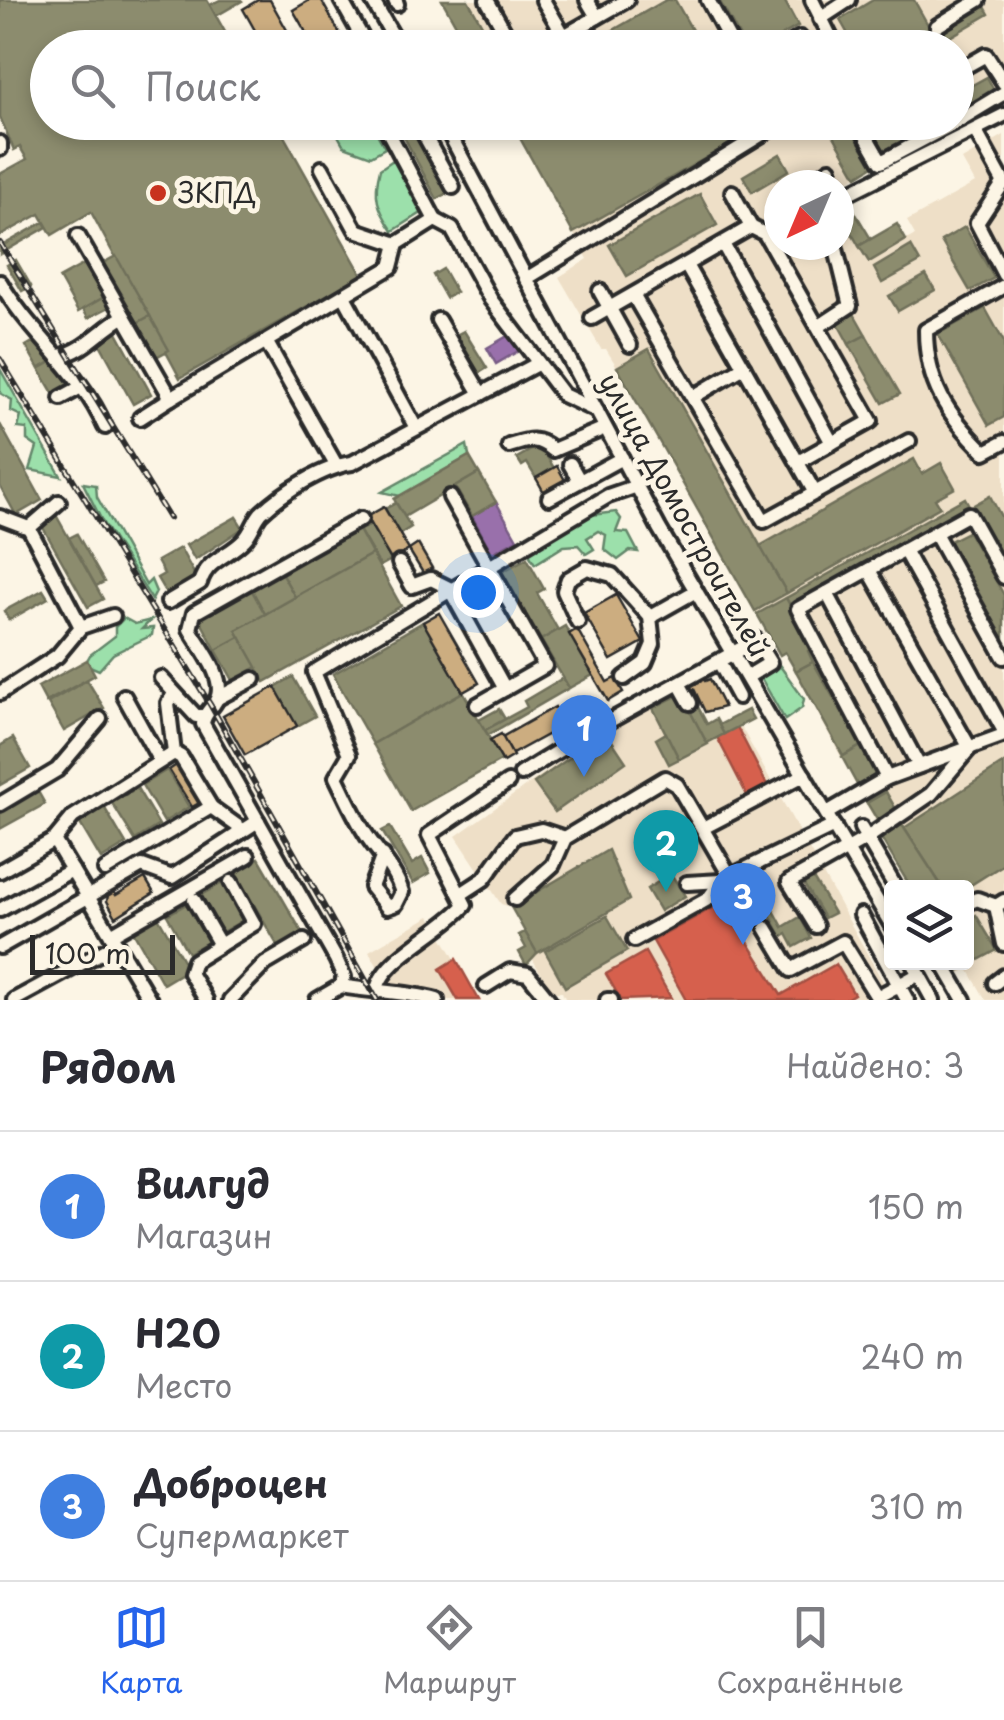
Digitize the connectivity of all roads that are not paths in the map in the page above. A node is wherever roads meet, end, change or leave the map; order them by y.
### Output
1 (341, 0) edge
2 (372, 0) edge
3 (487, 0) edge
4 (542, 0) edge
5 (588, 0) edge
6 (708, 0) edge
7 (812, 0) edge
8 (849, 0) edge
9 (978, 0) edge
10 (622, 1) edge
11 (597, 17) junction
12 (820, 19) junction
13 (938, 26) dead end
14 (359, 30) edge
15 (389, 30) edge
16 (504, 30) edge
17 (560, 30) edge
18 (574, 30) edge
19 (724, 30) edge
20 (826, 30) edge
21 (974, 62) edge
22 (1004, 83) edge
23 (1004, 93) edge
24 (974, 111) edge
25 (1004, 116) edge
26 (976, 132) joint
27 (393, 140) edge
28 (427, 140) edge
29 (452, 140) edge
30 (752, 140) edge
31 (868, 140) edge
32 (908, 140) edge
33 (959, 140) edge
34 (322, 168) dead end
35 (1004, 183) edge
36 (452, 187) dead end
37 (854, 191) edge
38 (732, 192) dead end
39 (435, 220) junction
40 (751, 227) junction
41 (764, 234) edge
42 (78, 236) dead end
43 (398, 244) junction
44 (723, 244) junction
45 (780, 260) edge
46 (839, 260) edge
47 (686, 265) junction
48 (1004, 275) edge
49 (526, 279) junction
50 (0, 282) edge
51 (1004, 286) edge
52 (600, 291) dead end
53 (633, 295) junction
54 (344, 296) junction
55 (610, 308) junction
56 (123, 316) junction
57 (592, 318) dead end
58 (438, 320) dead end
59 (818, 327) junction
60 (267, 343) junction
61 (630, 345) dead end
62 (60, 356) junction
63 (536, 364) junction
64 (744, 367) junction
65 (81, 387) junction
66 (481, 394) junction
67 (692, 397) junction
68 (60, 398) dead end
69 (171, 398) junction
70 (597, 411) junction
71 (140, 418) dead end
72 (105, 427) dead end
73 (416, 428) junction
74 (606, 428) junction
75 (909, 441) dead end
76 (1004, 442) edge
77 (832, 443) junction
78 (509, 446) dead end
79 (622, 458) junction
80 (798, 462) junction
81 (570, 464) dead end
82 (336, 465) junction
83 (579, 480) junction
84 (637, 486) junction
85 (815, 493) junction
86 (450, 497) dead end
87 (549, 498) dead end
88 (59, 502) dead end
89 (0, 517) edge
90 (362, 519) dead end
91 (28, 528) junction
92 (936, 532) junction
93 (904, 550) junction
94 (400, 563) dead end
95 (488, 565) junction
96 (869, 570) junction
97 (1004, 577) edge
98 (449, 588) junction
99 (696, 591) junction
100 (828, 593) junction
101 (168, 602) dead end
102 (114, 616) dead end
103 (650, 616) junction
104 (578, 622) dead end
105 (81, 627) junction
106 (733, 653) junction
107 (1004, 657) edge
108 (719, 662) junction
109 (746, 676) junction
110 (161, 678) dead end
111 (624, 678) dead end
112 (254, 679) dead end
113 (680, 685) junction
114 (505, 689) junction
115 (0, 693) edge
116 (174, 694) junction
117 (124, 696) dead end
118 (738, 697) dead end
119 (218, 698) junction
120 (690, 703) dead end
121 (477, 705) dead end
122 (204, 716) junction
123 (100, 718) dead end
124 (1004, 733) edge
125 (970, 748) junction
126 (174, 752) junction
127 (160, 761) junction
128 (918, 766) junction
129 (521, 774) dead end
130 (804, 775) junction
131 (887, 778) junction
132 (508, 782) dead end
133 (0, 804) edge
134 (211, 807) junction
135 (827, 813) junction
136 (258, 822) junction
137 (834, 826) junction
138 (703, 828) junction
139 (244, 830) junction
140 (864, 833) junction
141 (564, 838) junction
142 (54, 840) junction
143 (848, 850) junction
144 (383, 855) dead end
145 (248, 856) dead end
146 (0, 870) edge
147 (72, 870) junction
148 (105, 870) dead end
149 (726, 878) junction
150 (891, 880) edge
151 (230, 882) dead end
152 (688, 883) dead end
153 (460, 894) junction
154 (88, 896) junction
155 (515, 899) dead end
156 (194, 900) dead end
157 (974, 900) edge
158 (1000, 903) edge
159 (0, 910) edge
160 (884, 912) edge
161 (861, 915) dead end
162 (816, 926) dead end
163 (766, 928) dead end
164 (114, 940) junction
165 (634, 940) dead end
166 (304, 941) dead end
167 (1004, 944) edge
168 (220, 945) junction
169 (0, 948) edge
170 (913, 970) edge
171 (916, 970) edge
172 (947, 970) edge
173 (900, 984) junction
174 (341, 986) junction
175 (486, 986) dead end
176 (377, 992) junction
177 (14, 1000) edge
178 (150, 1000) edge
179 (206, 1000) edge
180 (230, 1000) edge
181 (317, 1000) edge
182 (436, 1000) edge
183 (549, 1000) edge
184 (907, 1000) edge
185 (933, 1000) edge
186 (964, 1000) edge

1 - 14 street
2 - 15 street
3 - 16 street
4 - 17 street
5 - 11 street
6 - 19 street
7 - 12 street
8 - 12 street
9 - 13 street
10 - 11 street
11 - 18 street
12 - 20 street
21 - 22 street
23 - 24 street
25 - 26 street
26 - 35 street
27 - 39 street
28 - 36 street
29 - 49 street, улица Домостроителей
30 - 49 street
31 - 32 street
33 - 37 street
34 - 43 street
35 - 48 street
38 - 40 street
39 - 43 street
39 - 63 street
40 - 41 street
40 - 44 street
42 - 56 street
43 - 54 street
44 - 47 street
44 - 77 street
45 - 59 street
46 - 59 street
47 - 53 street
47 - 64 street
49 - 70 street, улица Домостроителей
50 - 62 street
51 - 76 street
52 - 55 street
53 - 55 street
53 - 67 street
54 - 60 street
54 - 73 street
55 - 57 street
55 - 61 street
56 - 62 street
56 - 69 street
58 - 66 street
59 - 77 street
60 - 69 street
60 - 82 street
62 - 65 street
63 - 66 street
63 - 70 street
64 - 67 street
64 - 80 street
65 - 68 street
65 - 72 street
66 - 73 street
67 - 85 street
69 - 71 street
70 - 74 street, улица Домостроителей
73 - 82 street
74 - 78 street
74 - 79 street, улица Домостроителей
75 - 85 street
77 - 80 street
79 - 83 street
79 - 84 street, улица Домостроителей
80 - 85 street
81 - 83 street
82 - 101 street
83 - 87 street
84 - 95 street
84 - 99 street, улица Домостроителей
86 - 95 street
88 - 91 street
89 - 91 street
90 - 119 street
91 - 105 street
92 - 93 street
92 - 97 street
92 - 107 street
93 - 96 street
93 - 124 street
94 - 98 street
95 - 98 street
95 - 114 street
96 - 100 street
96 - 125 street
98 - 114 street
98 - 144 street
99 - 103 street
99 - 106 street, улица Домостроителей
100 - 128 street
100 - 131 street
102 - 105 street
103 - 104 street
103 - 111 street
105 - 115 street
106 - 108 street
106 - 109 street, улица Домостроителей
106 - 109 street
108 - 113 street
108 - 118 street
109 - 130 street, улица Домостроителей
110 - 116 street
112 - 119 street
113 - 120 street
113 - 129 street
114 - 121 street
116 - 122 street
116 - 126 street
117 - 127 street
119 - 122 street
122 - 136 street
123 - 133 street
124 - 125 street
125 - 128 street
125 - 140 street
126 - 127 street
126 - 134 street
127 - 142 street
128 - 131 street
130 - 135 street, улица Домостроителей
130 - 138 street
131 - 135 street
132 - 153 street
134 - 139 street
134 - 148 street
135 - 137 street, улица Домостроителей
136 - 139 street
136 - 174 street
137 - 143 street, улица Домостроителей
137 - 149 street
138 - 141 street
138 - 149 street
139 - 154 street
140 - 143 street
140 - 150 street
141 - 153 street
141 - 155 street
142 - 146 street
142 - 147 street
143 - 160 street, улица Домостроителей
143 - 162 street
145 - 164 street
147 - 154 street
147 - 159 street
149 - 152 street
149 - 165 street
151 - 168 street
153 - 176 street
154 - 164 street
154 - 169 street
156 - 168 street
157 - 158 street
158 - 167 street
161 - 173 street
163 - 173 street
164 - 177 street
164 - 178 street
166 - 180 street
168 - 179 street
170 - 173 street
171 - 185 street
172 - 186 street
173 - 184 street
174 - 176 street
174 - 181 street
175 - 183 street
176 - 182 street

